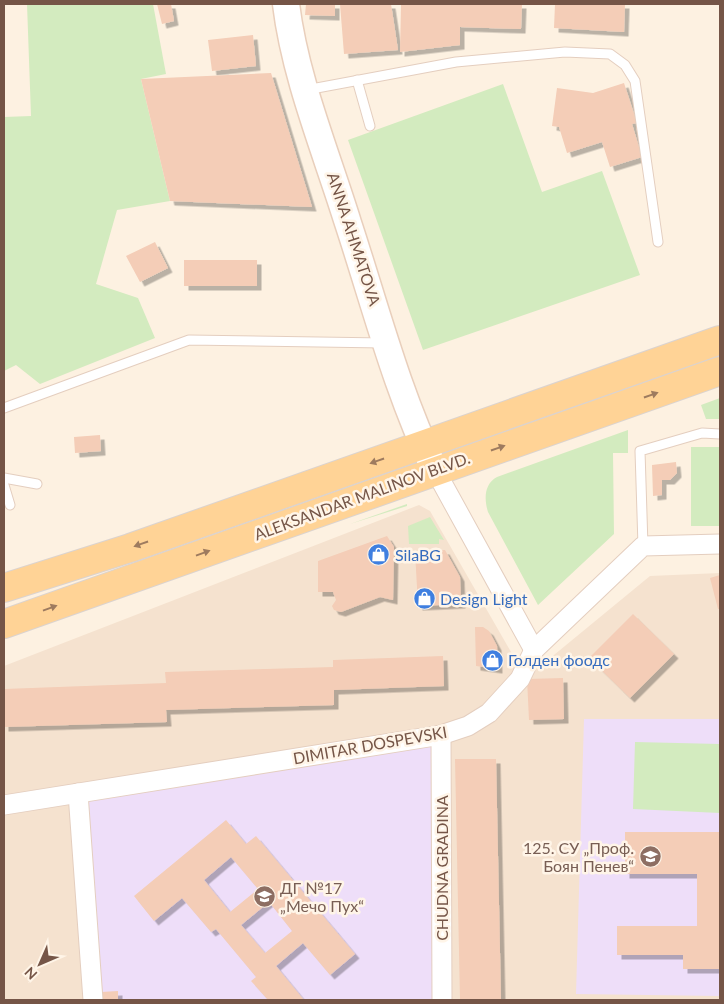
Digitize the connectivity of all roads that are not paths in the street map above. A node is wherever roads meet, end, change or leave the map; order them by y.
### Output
1 (286, 4) edge
2 (357, 80) junction
3 (306, 90) junction
4 (370, 126) dead end
5 (658, 242) dead end
6 (720, 340) edge
7 (387, 343) junction
8 (720, 371) edge
9 (4, 408) edge
10 (720, 434) edge
11 (423, 445) junction
12 (435, 470) junction
13 (4, 478) edge
14 (37, 484) dead end
15 (4, 485) edge
16 (10, 505) dead end
17 (720, 544) edge
18 (642, 546) junction
19 (4, 588) edge
20 (4, 624) edge
21 (534, 650) junction
22 (441, 735) junction
23 (78, 793) junction
24 (4, 805) edge
25 (93, 1000) edge
26 (442, 1000) edge

1 - 3 street, ANNA AHMATOVA
2 - 3 lane
2 - 4 lane
2 - 5 lane
3 - 7 street, ANNA AHMATOVA
6 - 11 main road, ALEKSANDAR MALINOV BLVD.
7 - 9 lane
7 - 11 street, ANNA AHMATOVA
12 -> 8 main road, ALEKSANDAR MALINOV BLVD.
10 - 18 lane
11 - 12 street, ANNA AHMATOVA
11 -> 19 main road, ALEKSANDAR MALINOV BLVD.
20 -> 12 main road, ALEKSANDAR MALINOV BLVD.
12 - 21 street
13 - 14 lane
15 - 16 lane
17 - 18 street
18 - 21 street, DIMITAR DOSPEVSKI
21 - 22 street, DIMITAR DOSPEVSKI
22 - 23 street, DIMITAR DOSPEVSKI
22 - 26 street, CHUDNA GRADINA
23 - 24 street, DIMITAR DOSPEVSKI
23 - 25 street

